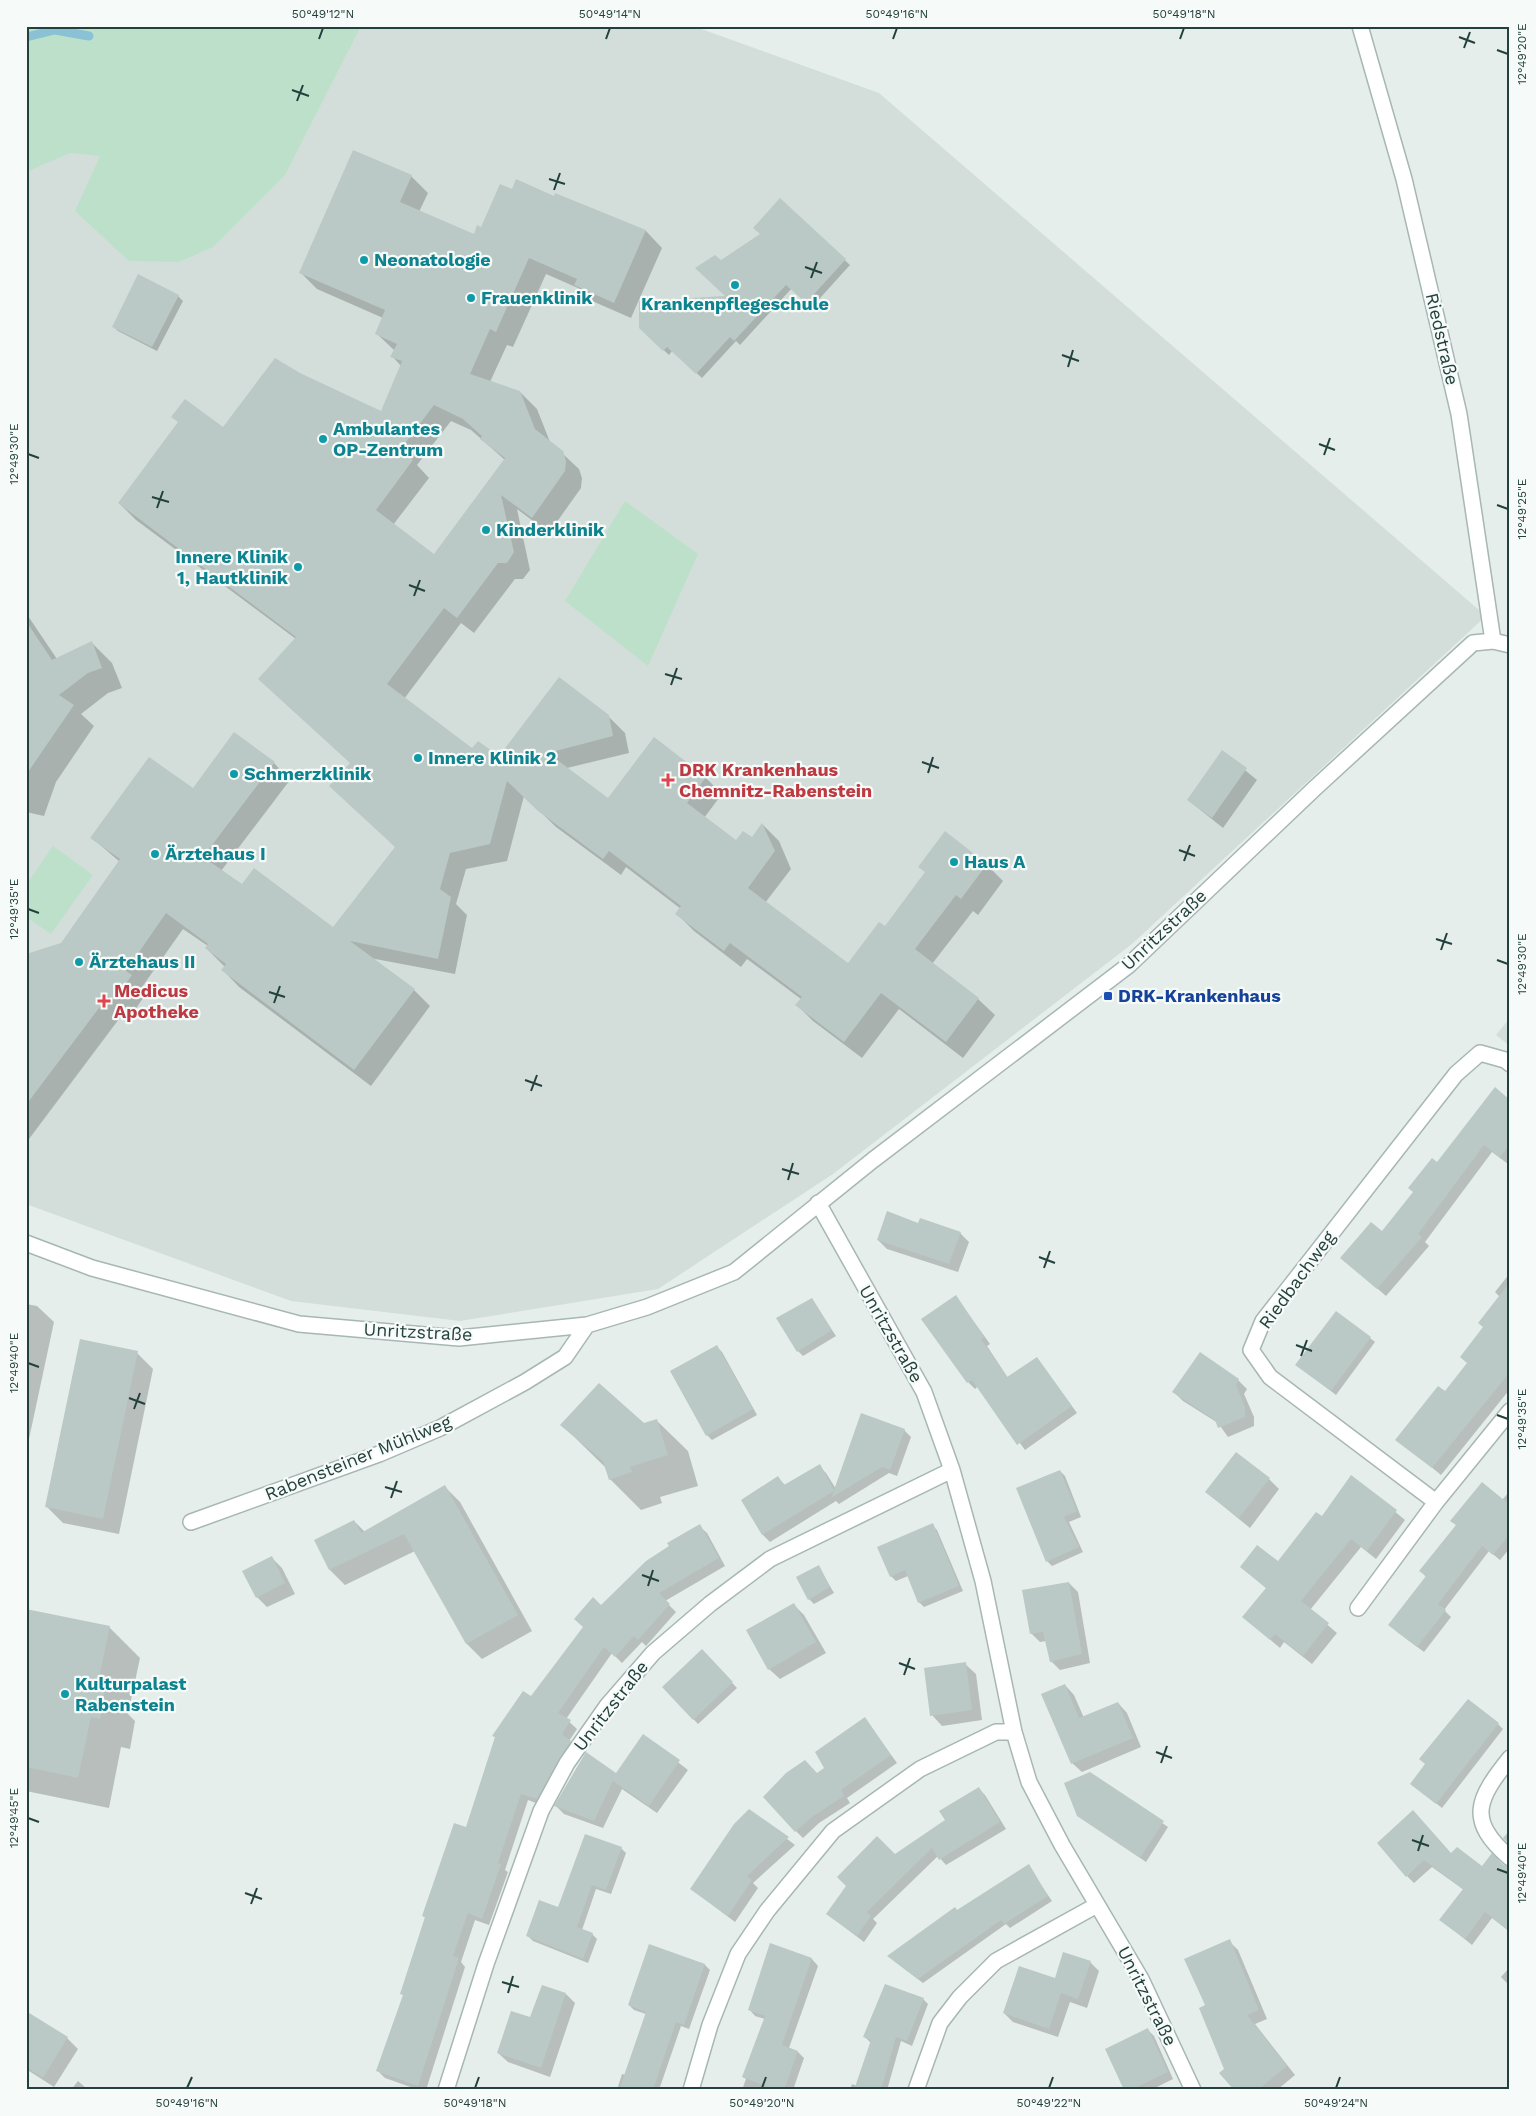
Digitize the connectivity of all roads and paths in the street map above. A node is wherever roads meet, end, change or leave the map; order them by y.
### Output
1 (1360, 26) edge
2 (1493, 641) junction
3 (1510, 645) edge
4 (1510, 1064) edge
5 (818, 1203) junction
6 (26, 1243) edge
7 (587, 1325) junction
8 (1510, 1411) edge
9 (952, 1470) junction
10 (1436, 1502) junction
11 (191, 1522) dead end
12 (1358, 1608) dead end
13 (1014, 1732) junction
14 (1510, 1758) edge
15 (1510, 1858) edge
16 (1097, 1905) junction
17 (446, 2090) edge
18 (691, 2090) edge
19 (916, 2090) edge
20 (1193, 2090) edge

1 - 2 street, Riedstraße
2 - 3 street
2 - 5 street, Unritzstraße
4 - 10 street, Riedbachweg
5 - 7 street, Unritzstraße
5 - 9 street, Unritzstraße
6 - 7 street, Unritzstraße
7 - 11 street, Rabensteiner Mühlweg
8 - 10 street
9 - 13 street, Unritzstraße
9 - 17 street, Unritzstraße
10 - 12 street
13 - 16 street, Unritzstraße
13 - 18 street
14 - 15 street
16 - 19 street
16 - 20 street, Unritzstraße

